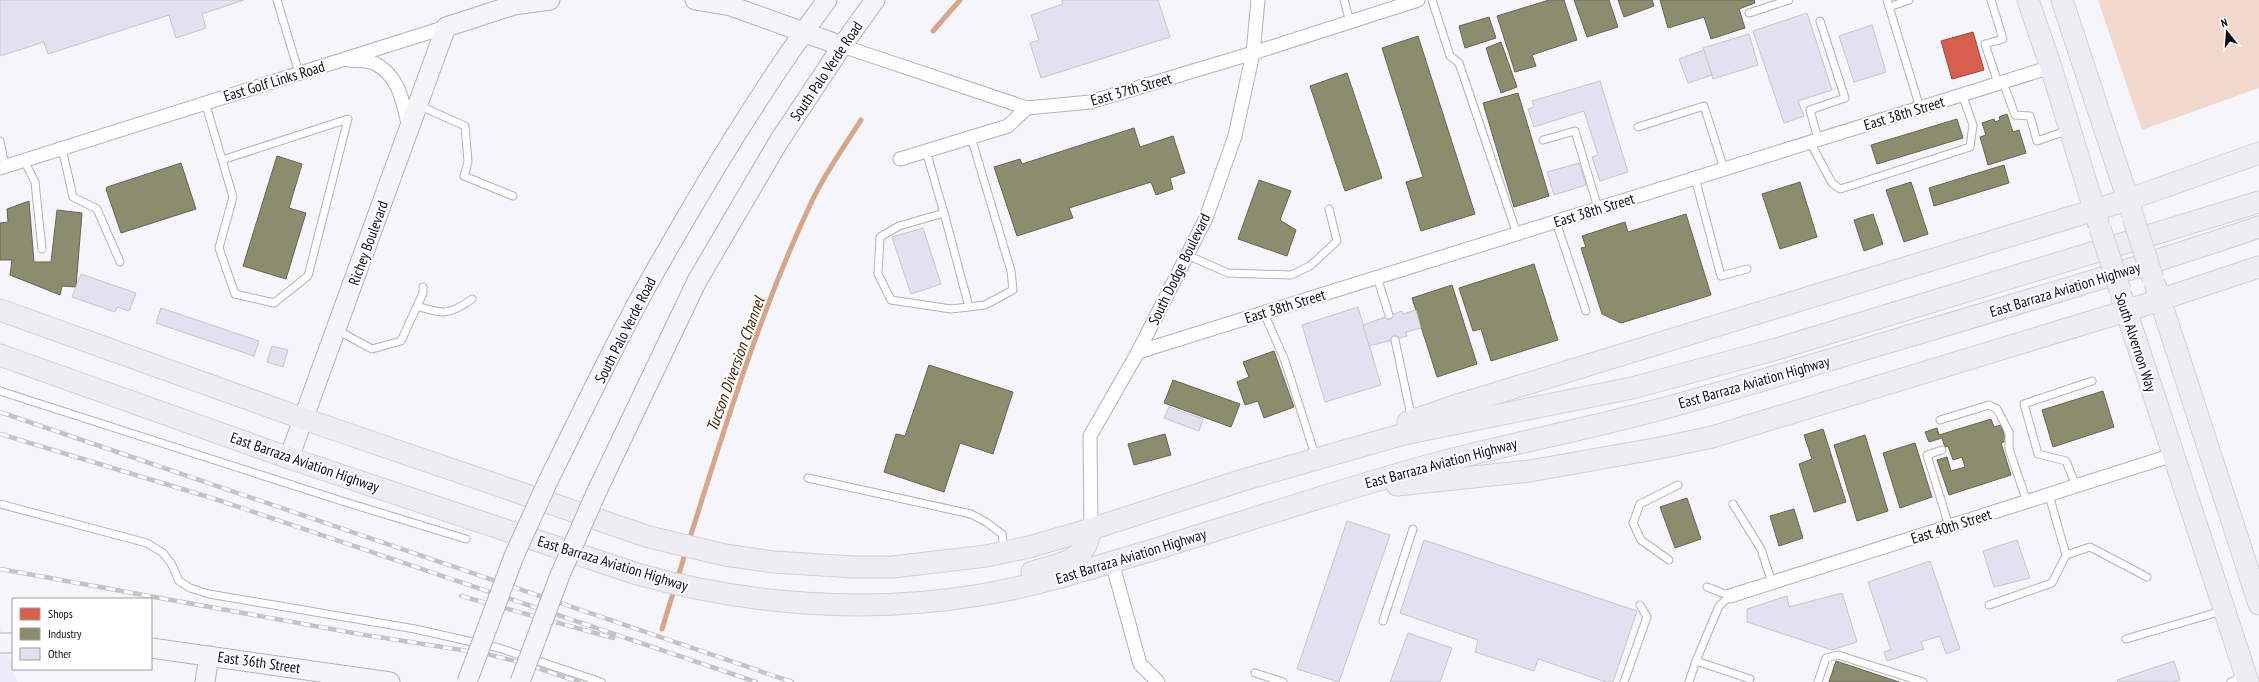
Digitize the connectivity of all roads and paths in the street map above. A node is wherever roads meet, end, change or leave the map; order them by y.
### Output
1 (277, 0) edge
2 (550, 0) edge
3 (695, 0) edge
4 (827, 0) edge
5 (875, 0) edge
6 (1258, 0) edge
7 (1344, 0) edge
8 (1418, 0) edge
9 (1432, 0) edge
10 (1789, 0) edge
11 (1909, 0) edge
12 (1991, 0) edge
13 (2028, 0) edge
14 (2062, 0) edge
15 (1888, 3) edge
16 (496, 5) edge
17 (1749, 13) dead end
18 (1820, 21) dead end
19 (1350, 22) junction
20 (446, 27) junction
21 (803, 32) junction
22 (842, 46) junction
23 (1253, 53) junction
24 (343, 60) junction
25 (2051, 67) junction
26 (299, 73) junction
27 (2001, 82) junction
28 (1962, 94) junction
29 (206, 102) junction
30 (418, 105) junction
31 (1027, 108) junction
32 (1920, 108) junction
33 (1638, 127) dead end
34 (409, 130) junction
35 (2070, 130) junction
36 (971, 137) junction
37 (1543, 140) dead end
38 (0, 141) edge
39 (1814, 141) junction
40 (62, 148) junction
41 (926, 151) junction
42 (2259, 153) edge
43 (900, 159) dead end
44 (24, 160) junction
45 (222, 160) junction
46 (3, 167) edge
47 (1724, 169) junction
48 (1695, 178) junction
49 (2259, 194) edge
50 (513, 196) dead end
51 (2259, 202) edge
52 (1329, 208) dead end
53 (1598, 208) junction
54 (2130, 209) junction
55 (944, 213) junction
56 (2215, 215) junction
57 (2097, 219) junction
58 (1556, 222) junction
59 (2259, 228) edge
60 (1516, 234) junction
61 (42, 249) dead end
62 (1187, 255) junction
63 (120, 262) dead end
64 (2259, 267) edge
65 (1747, 269) dead end
66 (1377, 278) junction
67 (423, 287) dead end
68 (472, 299) dead end
69 (2160, 300) junction
70 (417, 306) junction
71 (969, 307) junction
72 (0, 310) edge
73 (2126, 311) junction
74 (1264, 312) junction
75 (1586, 312) dead end
76 (1389, 315) dead end
77 (336, 329) junction
78 (1395, 340) dead end
79 (1138, 352) junction
80 (0, 356) edge
81 (2092, 381) dead end
82 (0, 391) edge
83 (304, 419) junction
84 (1940, 420) dead end
85 (1412, 421) junction
86 (1942, 450) dead end
87 (1315, 455) junction
88 (2173, 455) junction
89 (289, 458) junction
90 (808, 478) dead end
91 (1243, 480) junction
92 (1678, 485) dead end
93 (2076, 486) junction
94 (2049, 495) junction
95 (2027, 502) junction
96 (0, 504) edge
97 (1733, 504) dead end
98 (1252, 519) junction
99 (1949, 526) junction
100 (1413, 529) dead end
101 (1091, 530) junction
102 (466, 539) dead end
103 (1005, 552) junction
104 (2066, 555) junction
105 (1669, 560) dead end
106 (1112, 562) junction
107 (2147, 577) dead end
108 (1772, 583) junction
109 (1706, 587) dead end
110 (1730, 596) junction
111 (754, 598) junction
112 (2259, 604) edge
113 (1640, 605) dead end
114 (1989, 605) dead end
115 (2224, 610) junction
116 (1383, 621) dead end
117 (2126, 639) dead end
118 (12, 643) edge
119 (0, 644) edge
120 (152, 648) edge
121 (210, 656) junction
122 (1696, 661) junction
123 (1255, 673) dead end
124 (1750, 679) dead end
125 (2241, 680) edge
126 (205, 682) edge
127 (390, 682) edge
128 (467, 682) edge
129 (520, 682) edge
130 (601, 682) edge
131 (1158, 682) edge
132 (1283, 682) edge
133 (1624, 682) edge
134 (1689, 682) edge
135 (1818, 682) edge
136 (1923, 682) edge

1 - 26 lane
2 - 16 main road, East Golf Links Road
3 - 21 main road
4 - 21 main road, South Palo Verde Road
5 - 22 main road, South Palo Verde Road
6 - 23 street, South Dodge Boulevard
7 - 19 lane
8 - 19 street, East 37th Street
9 - 60 lane
10 - 17 lane
11 - 15 lane
12 - 27 lane
13 - 25 main road, South Alvernon Way
14 - 54 main road
15 - 32 lane
16 - 20 main road, East Golf Links Road
18 - 39 lane
19 - 23 street, East 37th Street
20 - 24 street, East Golf Links Road
20 - 30 main road, Richey Boulevard
21 - 22 main road
21 - 128 main road, South Palo Verde Road, bridge
22 - 31 street, East 37th Street
22 - 129 main road, South Palo Verde Road, bridge
23 - 31 street, East 37th Street
23 - 62 street, South Dodge Boulevard
24 - 26 street, East Golf Links Road
24 - 34 street
25 - 27 street, East 38th Street
25 - 35 main road, South Alvernon Way
26 - 29 street, East Golf Links Road
27 - 28 street, East 38th Street
27 - 35 lane
28 - 32 street, East 38th Street
28 - 39 lane
29 - 40 street, East Golf Links Road
29 - 45 lane
30 - 34 main road, Richey Boulevard
30 - 50 lane
31 - 36 street
32 - 39 street, East 38th Street
33 - 47 lane
34 - 77 main road, Richey Boulevard
35 - 57 main road, South Alvernon Way
36 - 41 street
36 - 71 lane
37 - 53 lane
38 - 46 lane
39 - 47 street, East 38th Street
40 - 44 street, East Golf Links Road
40 - 63 lane
41 - 43 street
41 - 55 lane
42 - 54 main road
44 - 46 street, East Golf Links Road
44 - 61 lane
45 - 45 lane
47 - 48 street, East 38th Street
48 - 53 street, East 38th Street
48 - 65 lane
49 - 56 main road
51 - 56 main road
52 - 62 lane
53 - 58 street, East 38th Street
54 - 57 main road
54 - 69 main road, bridge
55 - 71 lane
55 - 71 lane
56 - 91 main road, East Barraza Aviation Highway
57 - 73 main road, South Alvernon Way, bridge
57 - 85 main road
58 - 60 street, East 38th Street
58 - 75 lane
59 - 98 main road, East Barraza Aviation Highway
60 - 66 street, East 38th Street
62 - 79 street, South Dodge Boulevard
64 - 69 main road
66 - 74 street, East 38th Street
66 - 76 lane
67 - 70 lane
68 - 70 lane
69 - 73 main road
69 - 112 main road
70 - 77 lane
72 - 83 main road
73 - 88 main road, South Alvernon Way
73 - 98 main road
74 - 79 street, East 38th Street
74 - 87 lane
77 - 83 main road, Richey Boulevard
78 - 85 lane
79 - 101 street, South Dodge Boulevard
80 - 89 main road, East Barraza Aviation Highway
81 - 93 lane
82 - 102 lane
83 - 89 main road, Richey Boulevard
83 - 103 main road, East Barraza Aviation Highway
84 - 95 lane
85 - 87 main road
86 - 99 lane
87 - 91 main road
88 - 93 street, East 40th Street
88 - 115 main road, South Alvernon Way
89 - 111 main road, East Barraza Aviation Highway
90 - 103 lane
91 - 101 main road, East Barraza Aviation Highway
92 - 105 lane
93 - 94 street, East 40th Street
94 - 95 street, East 40th Street
94 - 104 lane
95 - 99 street, East 40th Street
96 - 130 lane
97 - 108 lane
98 - 106 main road, East Barraza Aviation Highway
99 - 108 street, East 40th Street
100 - 116 lane
101 - 103 main road, East Barraza Aviation Highway
101 - 111 main road
104 - 107 lane
104 - 114 lane
106 - 111 main road, East Barraza Aviation Highway
106 - 131 street
108 - 110 street, East 40th Street
109 - 110 lane
110 - 122 lane
113 - 133 lane
115 - 117 lane
115 - 125 main road, South Alvernon Way
118 - 119 main road
120 - 121 main road, East 36th Street
121 - 126 main road
121 - 127 main road, East 36th Street
122 - 124 lane
122 - 134 lane
123 - 132 lane
135 - 136 lane

